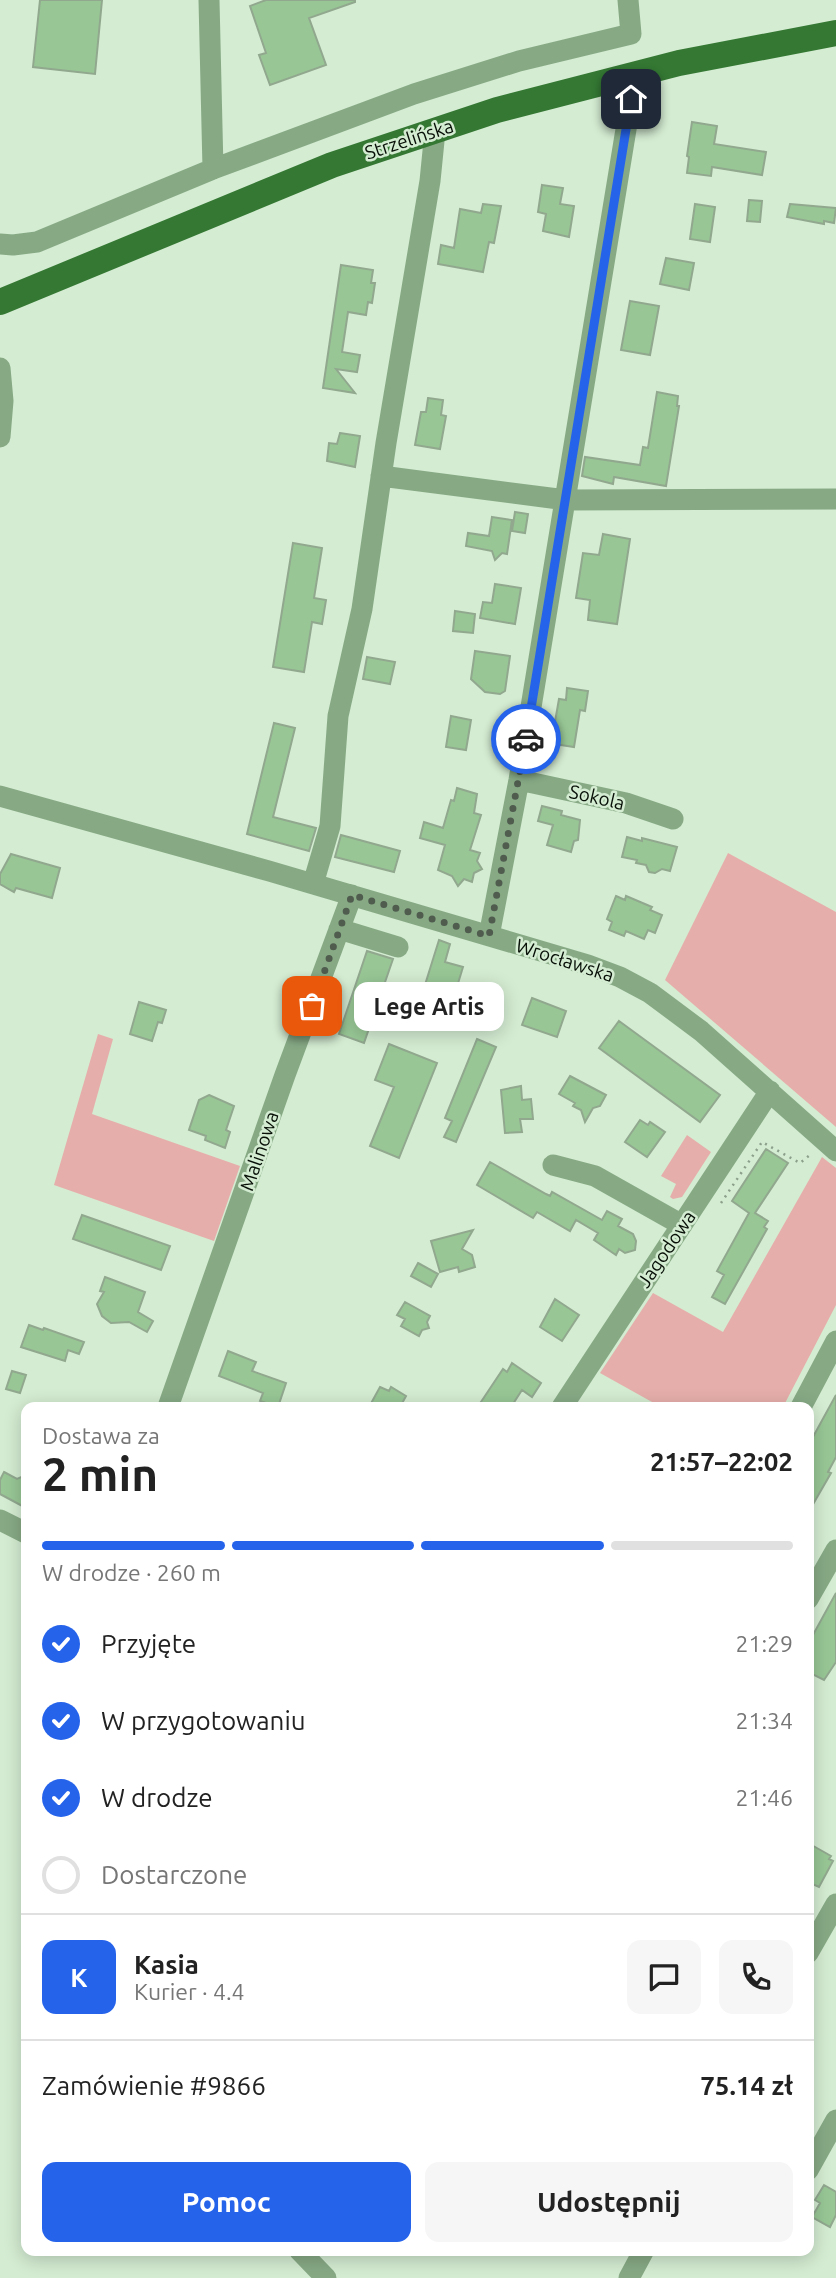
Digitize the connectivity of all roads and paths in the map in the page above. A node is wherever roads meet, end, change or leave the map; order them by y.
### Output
1 (209, 0) edge
2 (628, 0) edge
3 (836, 33) edge
4 (632, 75) junction
5 (435, 131) junction
6 (213, 169) junction
7 (0, 244) edge
8 (0, 302) edge
9 (0, 368) edge
10 (0, 437) edge
11 (381, 476) junction
12 (836, 499) edge
13 (566, 500) junction
14 (519, 780) junction
15 (0, 796) edge
16 (673, 818) dead end
17 (313, 884) junction
18 (352, 895) junction
19 (339, 929) junction
20 (489, 936) junction
21 (398, 947) dead end
22 (770, 1091) junction
23 (831, 1146) edge
24 (553, 1165) dead end
25 (716, 1210) dead end
26 (682, 1224) junction
27 (836, 1341) edge
28 (170, 1402) edge
29 (565, 1402) edge
30 (804, 1402) edge
31 (0, 1520) edge
32 (21, 1530) edge
33 (836, 1550) edge
34 (814, 1588) edge
35 (836, 1904) edge
36 (814, 1943) edge
37 (836, 2120) edge
38 (814, 2159) edge
39 (305, 2256) edge
40 (641, 2256) edge
41 (326, 2278) edge
42 (629, 2278) edge

1 - 6 street
2 - 6 street
3 - 4 main road, Strzelińska
4 - 5 main road, Strzelińska
4 - 13 street
5 - 8 main road, Strzelińska
5 - 11 street
6 - 7 street
9 - 10 street
11 - 13 street
11 - 17 street
12 - 13 street
13 - 14 street
14 - 16 street, Sokola
14 - 20 street
15 - 17 street, Wrocławska
17 - 18 street, Wrocławska
18 - 19 street, Malinowa
18 - 20 street, Wrocławska
19 - 21 street
19 - 28 street, Malinowa
20 - 22 street, Wrocławska
22 - 23 street, Wrocławska
22 - 26 street, Jagodowa
23 - 25 path
24 - 26 street
26 - 29 street, Jagodowa
27 - 30 street
31 - 32 street
33 - 34 street
35 - 36 street
37 - 38 street
39 - 41 street
40 - 42 street

